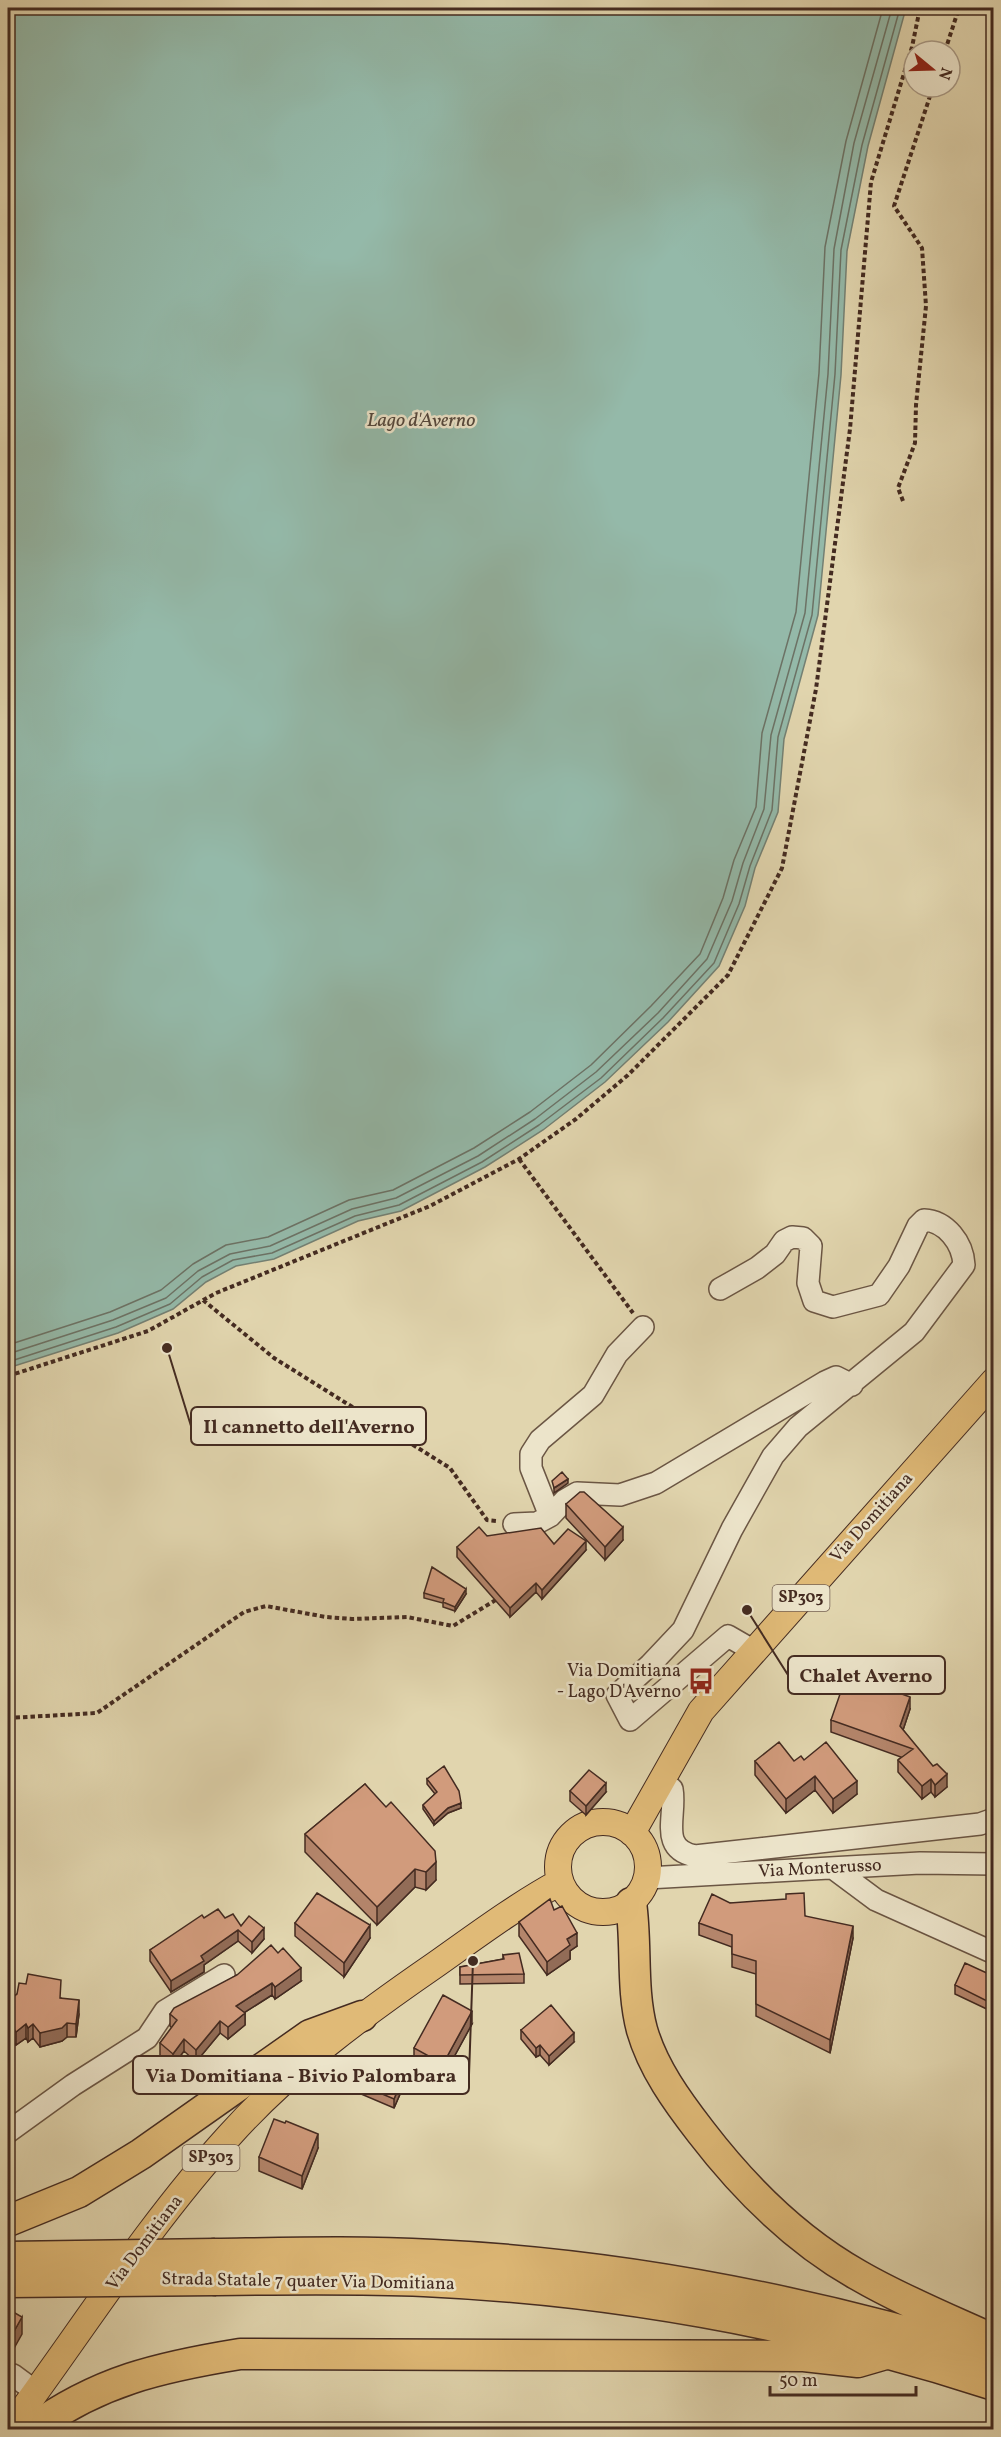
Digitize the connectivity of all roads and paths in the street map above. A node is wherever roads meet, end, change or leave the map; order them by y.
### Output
1 (920, 8) edge
2 (959, 8) edge
3 (949, 39) edge
4 (929, 99) edge
5 (903, 501) dead end
6 (519, 1159) junction
7 (720, 1289) dead end
8 (203, 1300) junction
9 (643, 1327) joint
10 (8, 1376) edge
11 (993, 1381) edge
12 (852, 1385) junction
13 (550, 1516) junction
14 (514, 1524) joint
15 (507, 1597) edge
16 (754, 1651) junction
17 (8, 1718) edge
18 (661, 1781) junction
19 (993, 1819) edge
20 (632, 1833) junction
21 (993, 1864) edge
22 (833, 1868) junction
23 (560, 1882) junction
24 (639, 1891) junction
25 (993, 1953) edge
26 (224, 1975) dead end
27 (362, 2016) junction
28 (8, 2132) edge
29 (15, 2218) edge
30 (8, 2257) edge
31 (216, 2267) junction
32 (8, 2282) edge
33 (993, 2340) edge
34 (889, 2353) junction
35 (993, 2357) edge
36 (13, 2375) dead end
37 (993, 2385) edge
38 (36, 2392) junction
39 (8, 2430) edge
40 (31, 2430) edge

1 - 6 path
2 - 3 path
4 - 5 path
6 - 8 path
6 - 9 path
7 - 12 street
8 - 10 path
8 - 14 path
9 - 13 street
11 - 16 main road, Via Domitiana / SP303
12 - 13 street
12 - 16 street
13 - 14 street
15 - 17 path
16 - 18 main road, Via Domitiana / SP303
18 - 19 street
18 - 20 main road, Via Domitiana / SP303
20 - 23 main road
20 - 24 main road
21 - 22 street, Via Monterusso
22 - 24 street, Via Monterusso
22 - 25 street
23 - 24 main road
23 - 27 main road, Via Domitiana / SP303
24 - 33 highway
26 - 28 street
27 - 29 highway
27 - 38 main road, Via Domitiana / SP303
30 - 31 highway, Strada Statale 7 quater Via Domitiana, bridge
31 - 32 highway, Strada Statale 7 quater Via Domitiana, bridge
31 - 34 highway, Strada Statale 7 quater Via Domitiana
31 - 35 highway, Strada Statale 7 quater Via Domitiana
34 - 37 highway, Strada Statale 7 quater Via Domitiana
34 - 40 highway
36 - 38 street
38 - 39 main road, Via Domitiana / SP303

